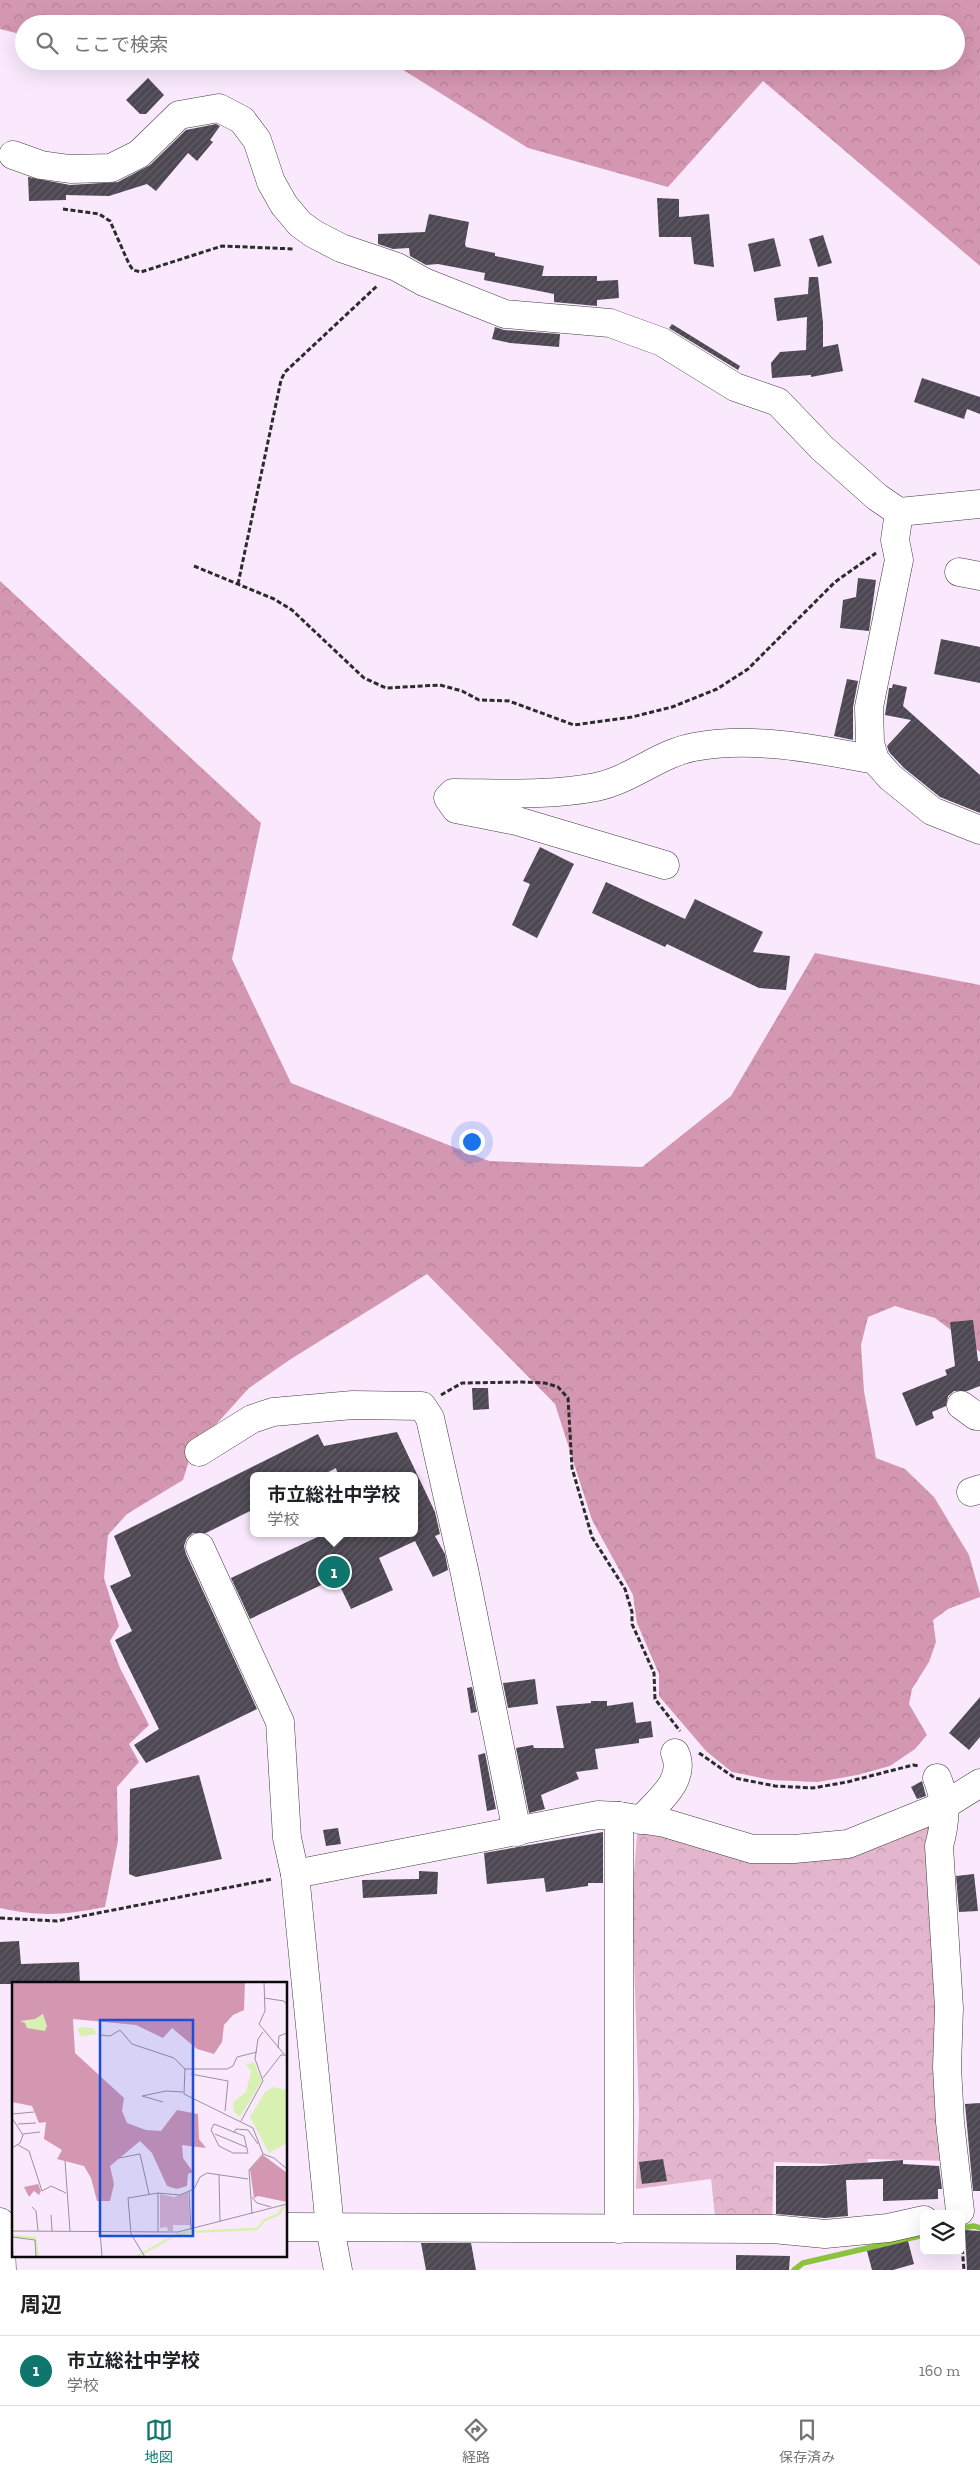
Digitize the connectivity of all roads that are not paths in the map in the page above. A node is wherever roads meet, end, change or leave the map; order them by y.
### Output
1 (13, 155) dead end
2 (980, 504) edge
3 (899, 512) junction
4 (875, 760) junction
5 (980, 830) edge
6 (665, 865) dead end
7 (199, 1452) dead end
8 (200, 1547) dead end
9 (685, 1746) road end
10 (937, 1778) road end
11 (980, 1783) edge
12 (945, 1804) junction
13 (630, 1818) junction
14 (517, 1832) junction
15 (295, 1874) junction
16 (962, 2210) edge
17 (920, 2221) edge
18 (0, 2222) edge
19 (288, 2227) edge
20 (330, 2228) junction
21 (619, 2229) junction
22 (2, 2270) edge
23 (338, 2270) edge

1 - 3 street
2 - 3 street
3 - 4 street
4 - 5 street
4 - 6 street
7 - 14 street
8 - 15 street
9 - 13 street
10 - 12 street
11 - 12 street
12 - 13 street
12 - 16 street
13 - 14 street
13 - 21 street
14 - 15 street
15 - 20 street
17 - 21 street
18 - 22 street
19 - 20 street
20 - 21 street
20 - 23 street

